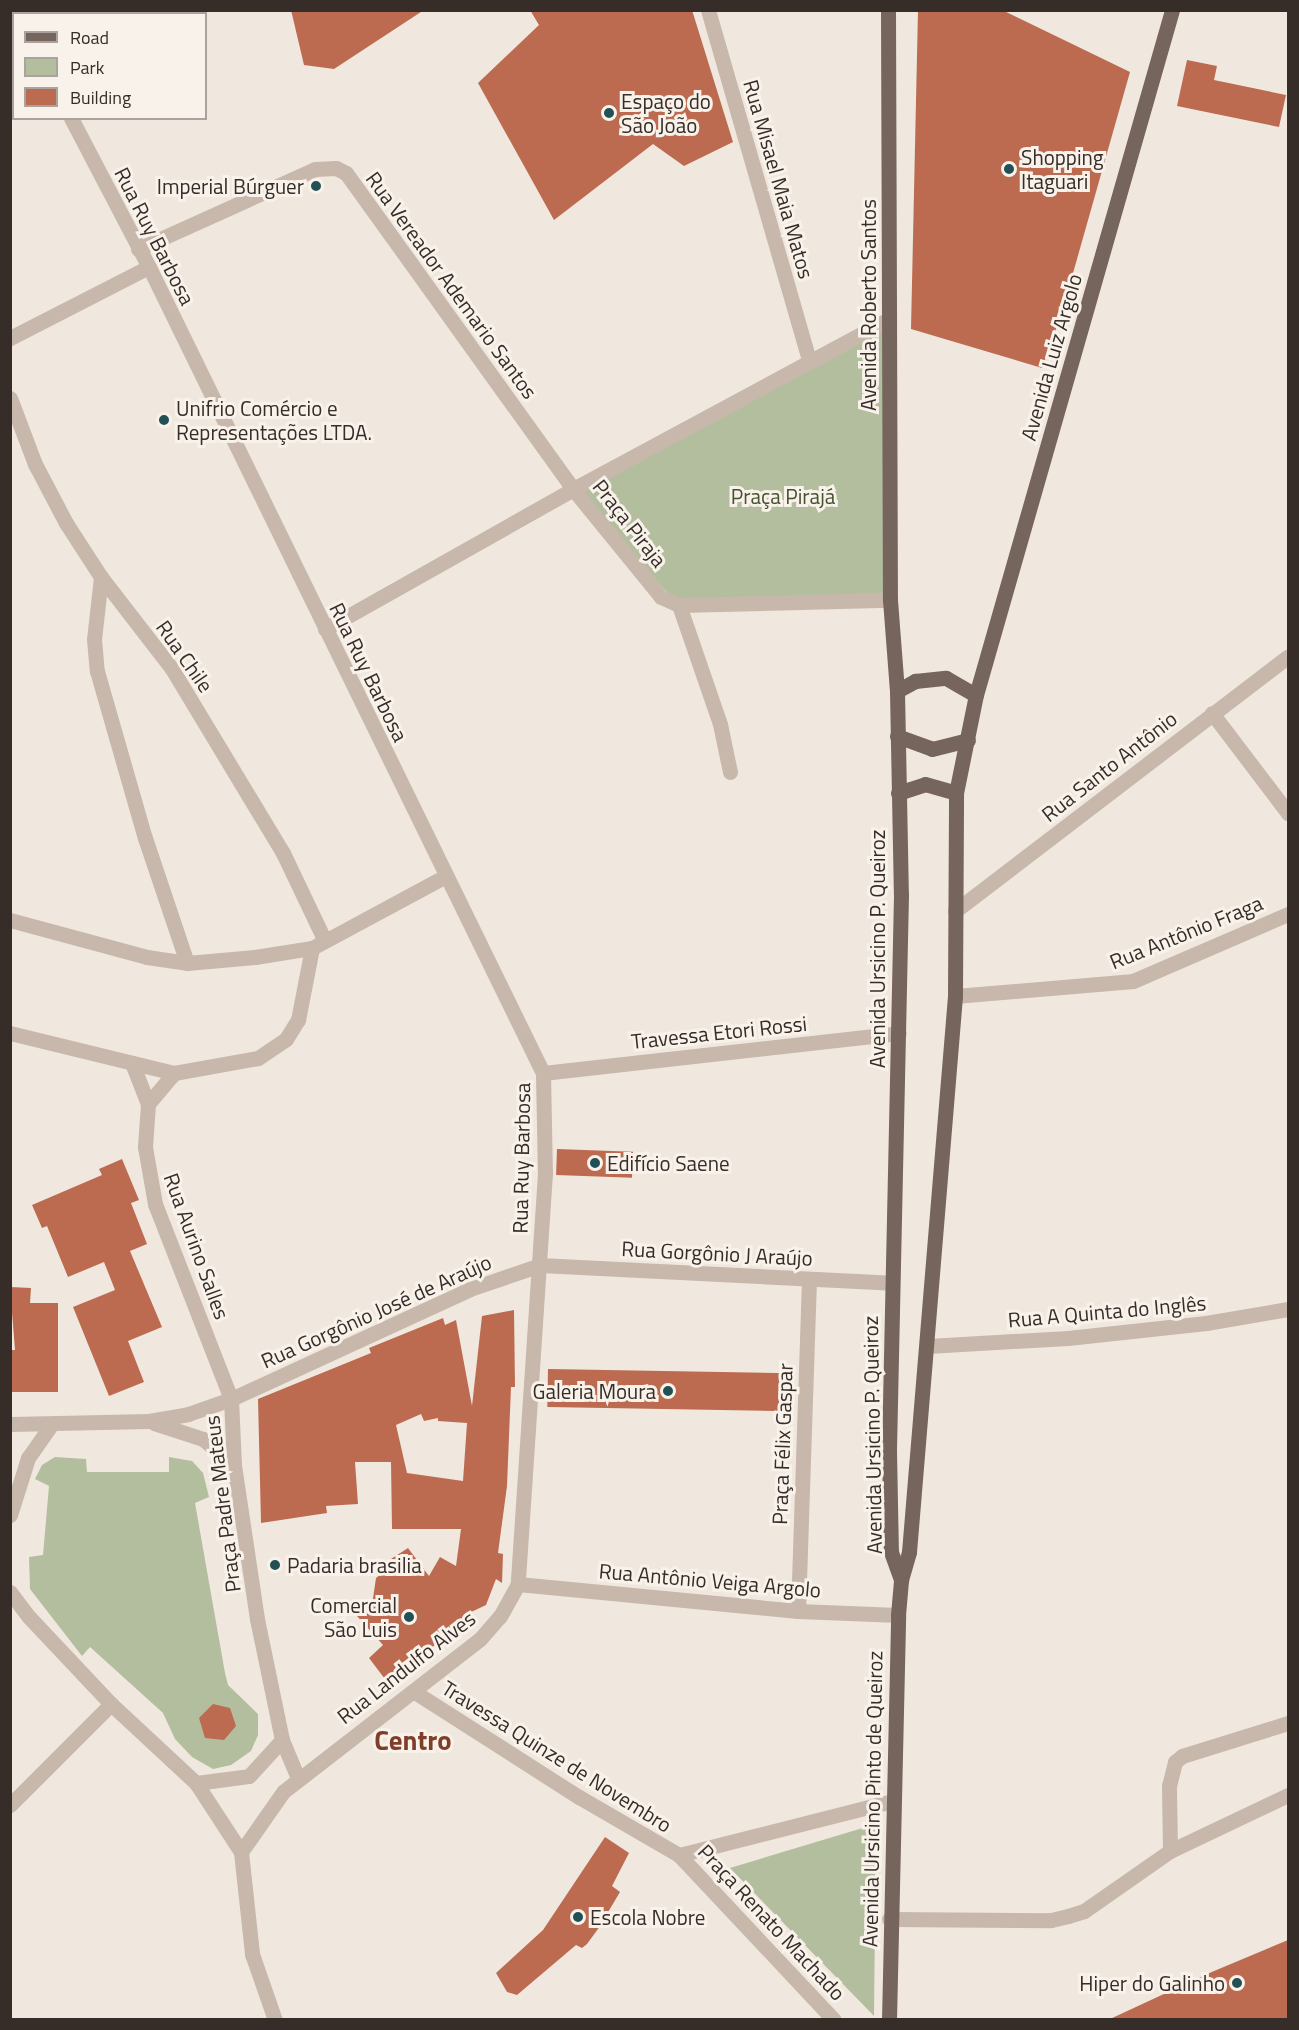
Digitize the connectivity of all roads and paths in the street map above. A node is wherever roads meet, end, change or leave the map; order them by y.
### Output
1 (708, 10) edge
2 (888, 10) edge
3 (1172, 10) edge
4 (72, 120) edge
5 (138, 249) junction
6 (149, 267) junction
7 (889, 319) junction
8 (10, 338) edge
9 (809, 360) junction
10 (10, 398) edge
11 (573, 489) junction
12 (101, 577) junction
13 (890, 600) junction
14 (679, 605) junction
15 (325, 629) junction
16 (1288, 656) edge
17 (897, 691) junction
18 (976, 695) junction
19 (1212, 713) junction
20 (973, 716) joint
21 (897, 736) junction
22 (968, 740) junction
23 (730, 772) dead end
24 (898, 793) junction
25 (956, 793) junction
26 (1288, 813) edge
27 (444, 877) junction
28 (955, 911) junction
29 (1288, 914) edge
30 (10, 920) edge
31 (318, 944) junction
32 (187, 963) junction
33 (955, 996) junction
34 (899, 1033) junction
35 (14, 1036) edge
36 (132, 1063) junction
37 (174, 1073) junction
38 (543, 1073) junction
39 (148, 1104) junction
40 (540, 1265) junction
41 (809, 1279) junction
42 (892, 1283) junction
43 (1288, 1309) edge
44 (928, 1346) junction
45 (231, 1399) junction
46 (149, 1421) junction
47 (10, 1424) edge
48 (51, 1425) junction
49 (234, 1465) junction
50 (10, 1515) edge
51 (901, 1580) junction
52 (518, 1584) junction
53 (10, 1592) edge
54 (798, 1611) junction
55 (898, 1615) junction
56 (413, 1691) junction
57 (111, 1704) junction
58 (1288, 1723) edge
59 (282, 1740) junction
60 (298, 1778) junction
61 (196, 1783) junction
62 (1288, 1795) edge
63 (892, 1801) junction
64 (10, 1805) edge
65 (1170, 1851) junction
66 (241, 1852) junction
67 (679, 1855) junction
68 (890, 1920) junction
69 (274, 2019) edge
70 (834, 2019) edge
71 (889, 2019) edge

1 - 9 street, Rua Misael Maia Matos
2 - 7 main road, Avenida Roberto Santos
3 - 18 main road, Avenida Luiz Argolo
4 - 5 street, Rua Ruy Barbosa
5 - 6 street, Rua Ruy Barbosa
5 - 11 street, Rua Vereador Ademario Santos
6 - 8 street
6 - 15 street, Rua Ruy Barbosa
7 - 9 street, Praça Piraja
7 - 13 main road, Avenida Roberto Santos
9 - 11 street, Praça Piraja
10 - 12 street, Rua Chile
11 - 14 street, Praça Piraja
11 - 15 street
12 - 31 street, Rua Chile
12 - 32 street
13 - 14 street
13 - 17 main road, Avenida Ursicino P. Queiroz
14 - 23 street
15 - 27 street, Rua Ruy Barbosa
16 - 19 street, Rua Santo Antônio
17 - 18 main road
17 - 21 main road, Avenida Ursicino P. Queiroz
18 - 20 main road, Avenida Luiz Argolo
19 - 26 street
19 - 28 street, Rua Santo Antônio
20 - 22 main road, Avenida Ursicino P. Queiroz
21 - 22 main road
21 - 24 main road, Avenida Ursicino P. Queiroz
22 - 25 main road, Avenida Ursicino P. Queiroz
24 - 25 main road
24 - 34 main road, Avenida Ursicino P. Queiroz
25 - 28 main road, Avenida Ursicino P. Queiroz
27 - 31 street
27 - 38 street, Rua Ruy Barbosa
28 - 33 main road, Avenida Ursicino P. Queiroz
29 - 33 street, Rua Antônio Fraga
30 - 32 street
31 - 32 street
31 - 37 street
33 - 44 main road, Avenida Ursicino P. Queiroz
34 - 38 street, Travessa Etori Rossi
34 - 42 main road, Avenida Ursicino P. Queiroz
35 - 36 street
36 - 37 street
36 - 39 street, Rua Aurino Salles
37 - 39 street
38 - 40 street, Rua Ruy Barbosa
39 - 45 street, Rua Aurino Salles
40 - 41 street, Rua Gorgônio J Araújo
40 - 45 street, Rua Gorgônio José de Araújo
40 - 52 street, Rua Landulfo Alves
41 - 42 street, Rua Gorgônio J Araújo
41 - 54 street, Praça Félix Gaspar
42 - 51 main road, Avenida Ursicino P. Queiroz
43 - 44 street, Rua A Quinta do Inglês
44 - 51 main road, Avenida Ursicino P. Queiroz
45 - 46 street, Praça Padre Mateus
45 - 49 street, Praça Padre Mateus
46 - 48 street, Praça Padre Mateus
46 - 49 street
47 - 48 street, Praça Padre Mateus
48 - 50 street
49 - 59 street, Praça Padre Mateus
51 - 55 main road, Avenida Ursicino Pinto de Queiroz
52 - 54 street, Rua Antônio Veiga Argolo
52 - 56 street, Rua Landulfo Alves
53 - 57 street
54 - 55 street, Rua Antônio Veiga Argolo
55 - 63 main road, Avenida Ursicino Pinto de Queiroz
56 - 60 street, Rua Landulfo Alves
56 - 67 street, Travessa Quinze de Novembro
57 - 61 street
57 - 64 street
58 - 65 street
59 - 60 street, Praça Padre Mateus
59 - 61 street
60 - 66 street, Rua Landulfo Alves
61 - 66 street
62 - 65 street
63 - 67 street, Praça Renato Machado
63 - 68 main road, Avenida Ursicino Pinto de Queiroz
65 - 68 street
66 - 69 street
67 - 70 street, Praça Renato Machado
68 - 71 main road, Avenida Ursicino Pinto de Queiroz

